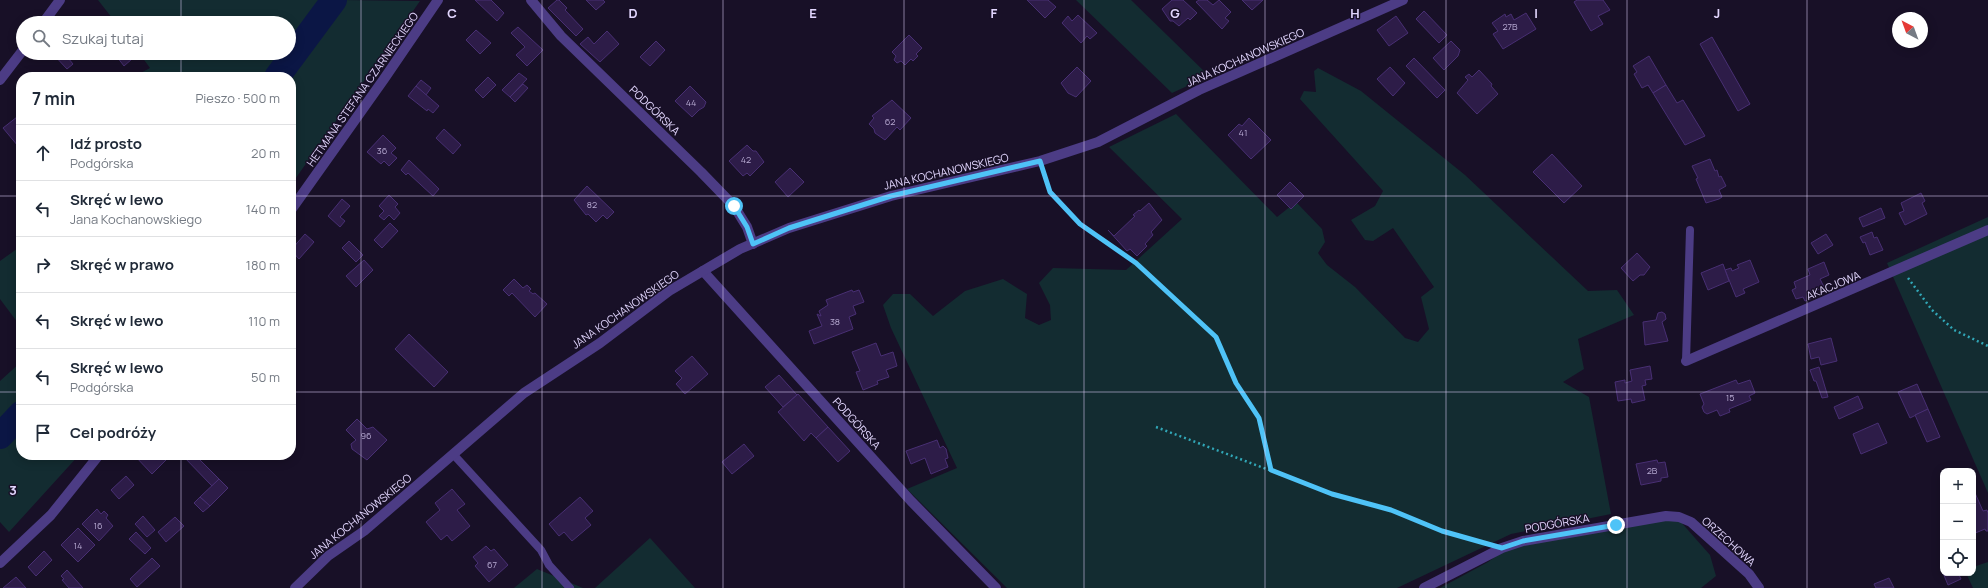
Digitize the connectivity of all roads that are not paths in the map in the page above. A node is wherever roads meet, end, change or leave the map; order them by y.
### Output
1 (60, 0) edge
2 (438, 0) edge
3 (531, 0) edge
4 (1403, 0) edge
5 (48, 16) edge
6 (16, 59) edge
7 (0, 80) edge
8 (296, 203) edge
9 (1690, 230) dead end
10 (1988, 230) edge
11 (753, 244) junction
12 (703, 272) junction
13 (1686, 361) joint
14 (453, 454) junction
15 (95, 460) edge
16 (1679, 517) joint
17 (0, 564) edge
18 (295, 588) edge
19 (570, 588) edge
20 (996, 588) edge
21 (1424, 588) edge
22 (1759, 588) edge

1 - 5 street
2 - 8 street, HETMANA STEFANA CZARNIECKIEGO
3 - 11 street, PODGÓRSKA
4 - 11 street, JANA KOCHANOWSKIEGO
6 - 7 street
9 - 13 lane
10 - 13 street, AKACJOWA
11 - 12 street, JANA KOCHANOWSKIEGO
12 - 14 street, JANA KOCHANOWSKIEGO
12 - 20 street, PODGÓRSKA
14 - 18 street, JANA KOCHANOWSKIEGO
14 - 19 lane
15 - 17 street
16 - 21 street, PODGÓRSKA
16 - 22 street, ORZECHOWA

